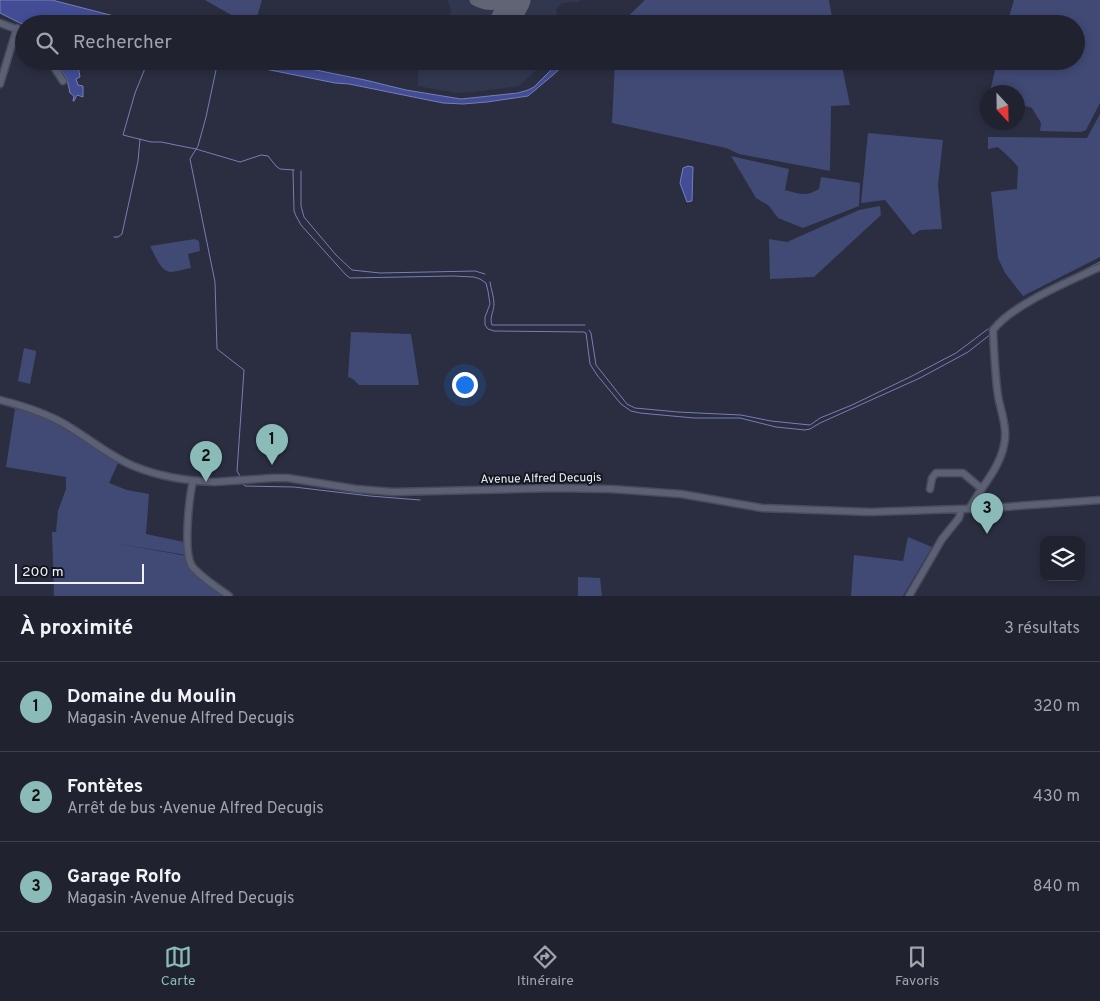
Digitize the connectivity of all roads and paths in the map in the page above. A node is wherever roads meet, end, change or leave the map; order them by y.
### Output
1 (0, 23) edge
2 (15, 27) edge
3 (15, 35) edge
4 (56, 70) edge
5 (63, 81) dead end
6 (0, 84) edge
7 (1100, 267) edge
8 (0, 400) edge
9 (193, 481) junction
10 (982, 489) junction
11 (930, 490) dead end
12 (1100, 500) edge
13 (969, 509) junction
14 (961, 510) junction
15 (229, 596) edge
16 (909, 596) edge

1 - 2 street
3 - 6 street
4 - 5 street
7 - 10 street
8 - 9 street, Avenue Alfred Decugis
9 - 14 street, Avenue Alfred Decugis
9 - 15 street
10 - 11 street
10 - 13 street
12 - 13 street, Avenue Alfred Decugis
13 - 14 street, Avenue Alfred Decugis
14 - 16 street

